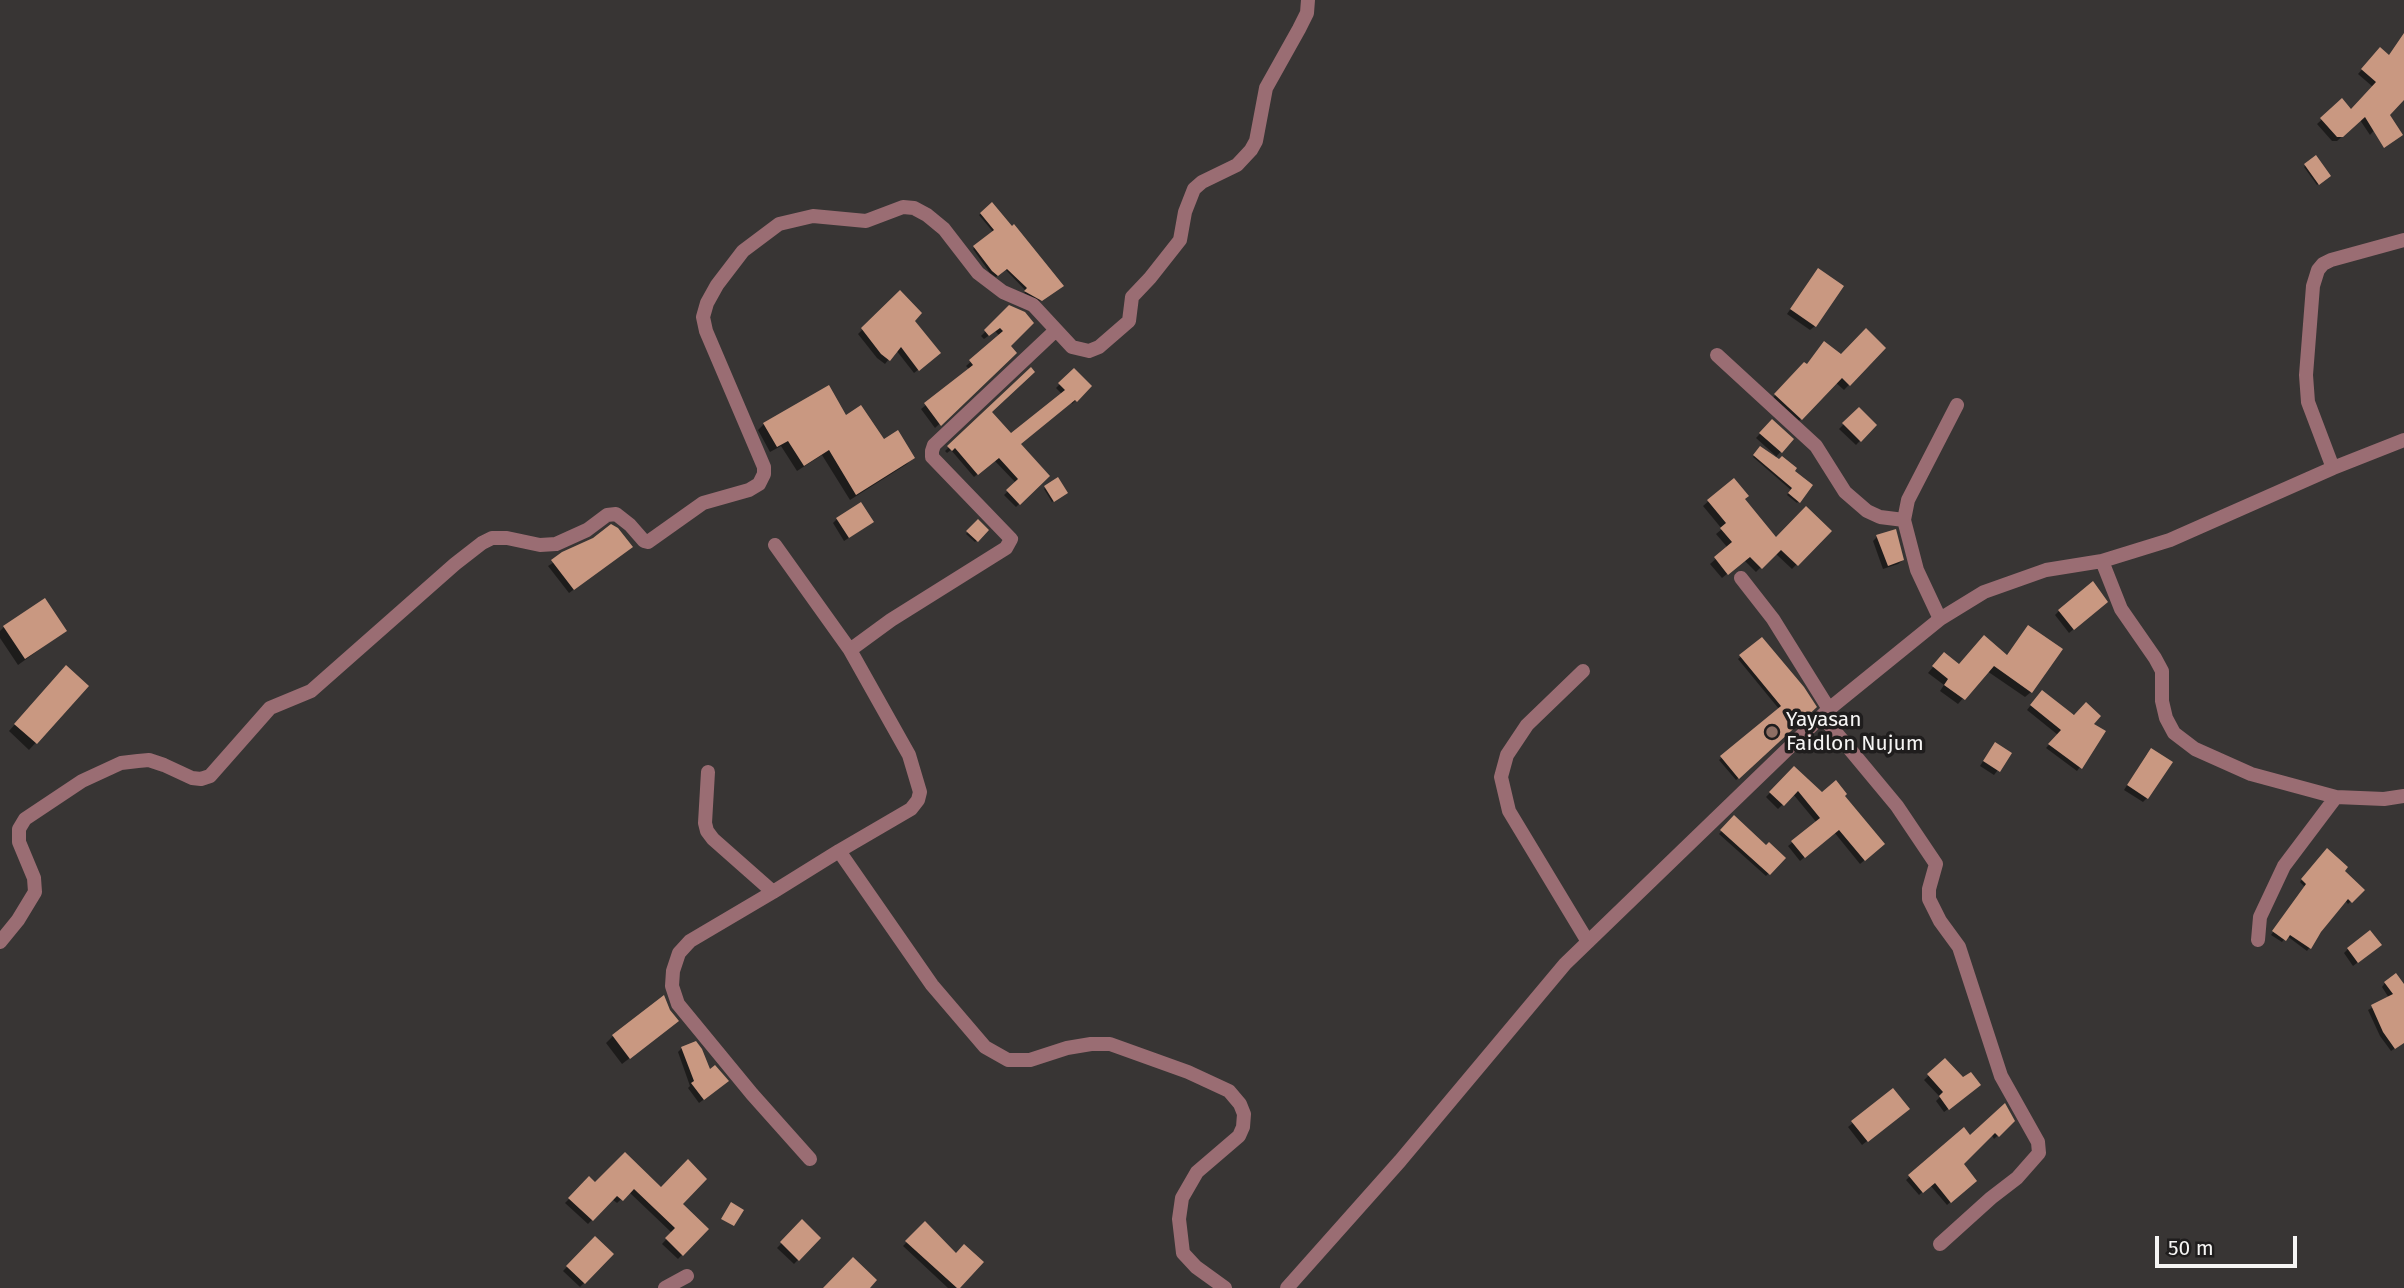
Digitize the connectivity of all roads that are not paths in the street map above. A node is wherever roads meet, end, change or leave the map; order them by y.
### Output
1 (1308, 0) edge
2 (2404, 240) edge
3 (1056, 330) junction
4 (1717, 355) dead end
5 (1957, 405) dead end
6 (2404, 440) edge
7 (2333, 467) junction
8 (1904, 520) junction
9 (775, 545) dead end
10 (2102, 561) junction
11 (1741, 578) dead end
12 (1940, 619) junction
13 (850, 650) junction
14 (1584, 671) dead end
15 (1826, 713) junction
16 (708, 772) dead end
17 (2404, 796) edge
18 (2336, 797) junction
19 (839, 851) junction
20 (773, 891) junction
21 (2258, 940) dead end
22 (0, 942) edge
23 (1588, 942) junction
24 (810, 1159) dead end
25 (1940, 1244) dead end
26 (687, 1276) dead end
27 (665, 1288) edge
28 (1226, 1288) edge
29 (1287, 1288) edge

1 - 3 street
2 - 7 street
3 - 13 street
3 - 22 street
4 - 8 street
5 - 8 street
6 - 7 street
7 - 10 street
8 - 12 street
9 - 13 street
10 - 12 street
10 - 18 street
11 - 15 street
12 - 15 street
13 - 19 street
14 - 23 street
15 - 23 street
15 - 25 street
16 - 20 street
17 - 18 street
18 - 21 street
19 - 20 street
19 - 28 street
20 - 24 street
23 - 29 street
26 - 27 street

